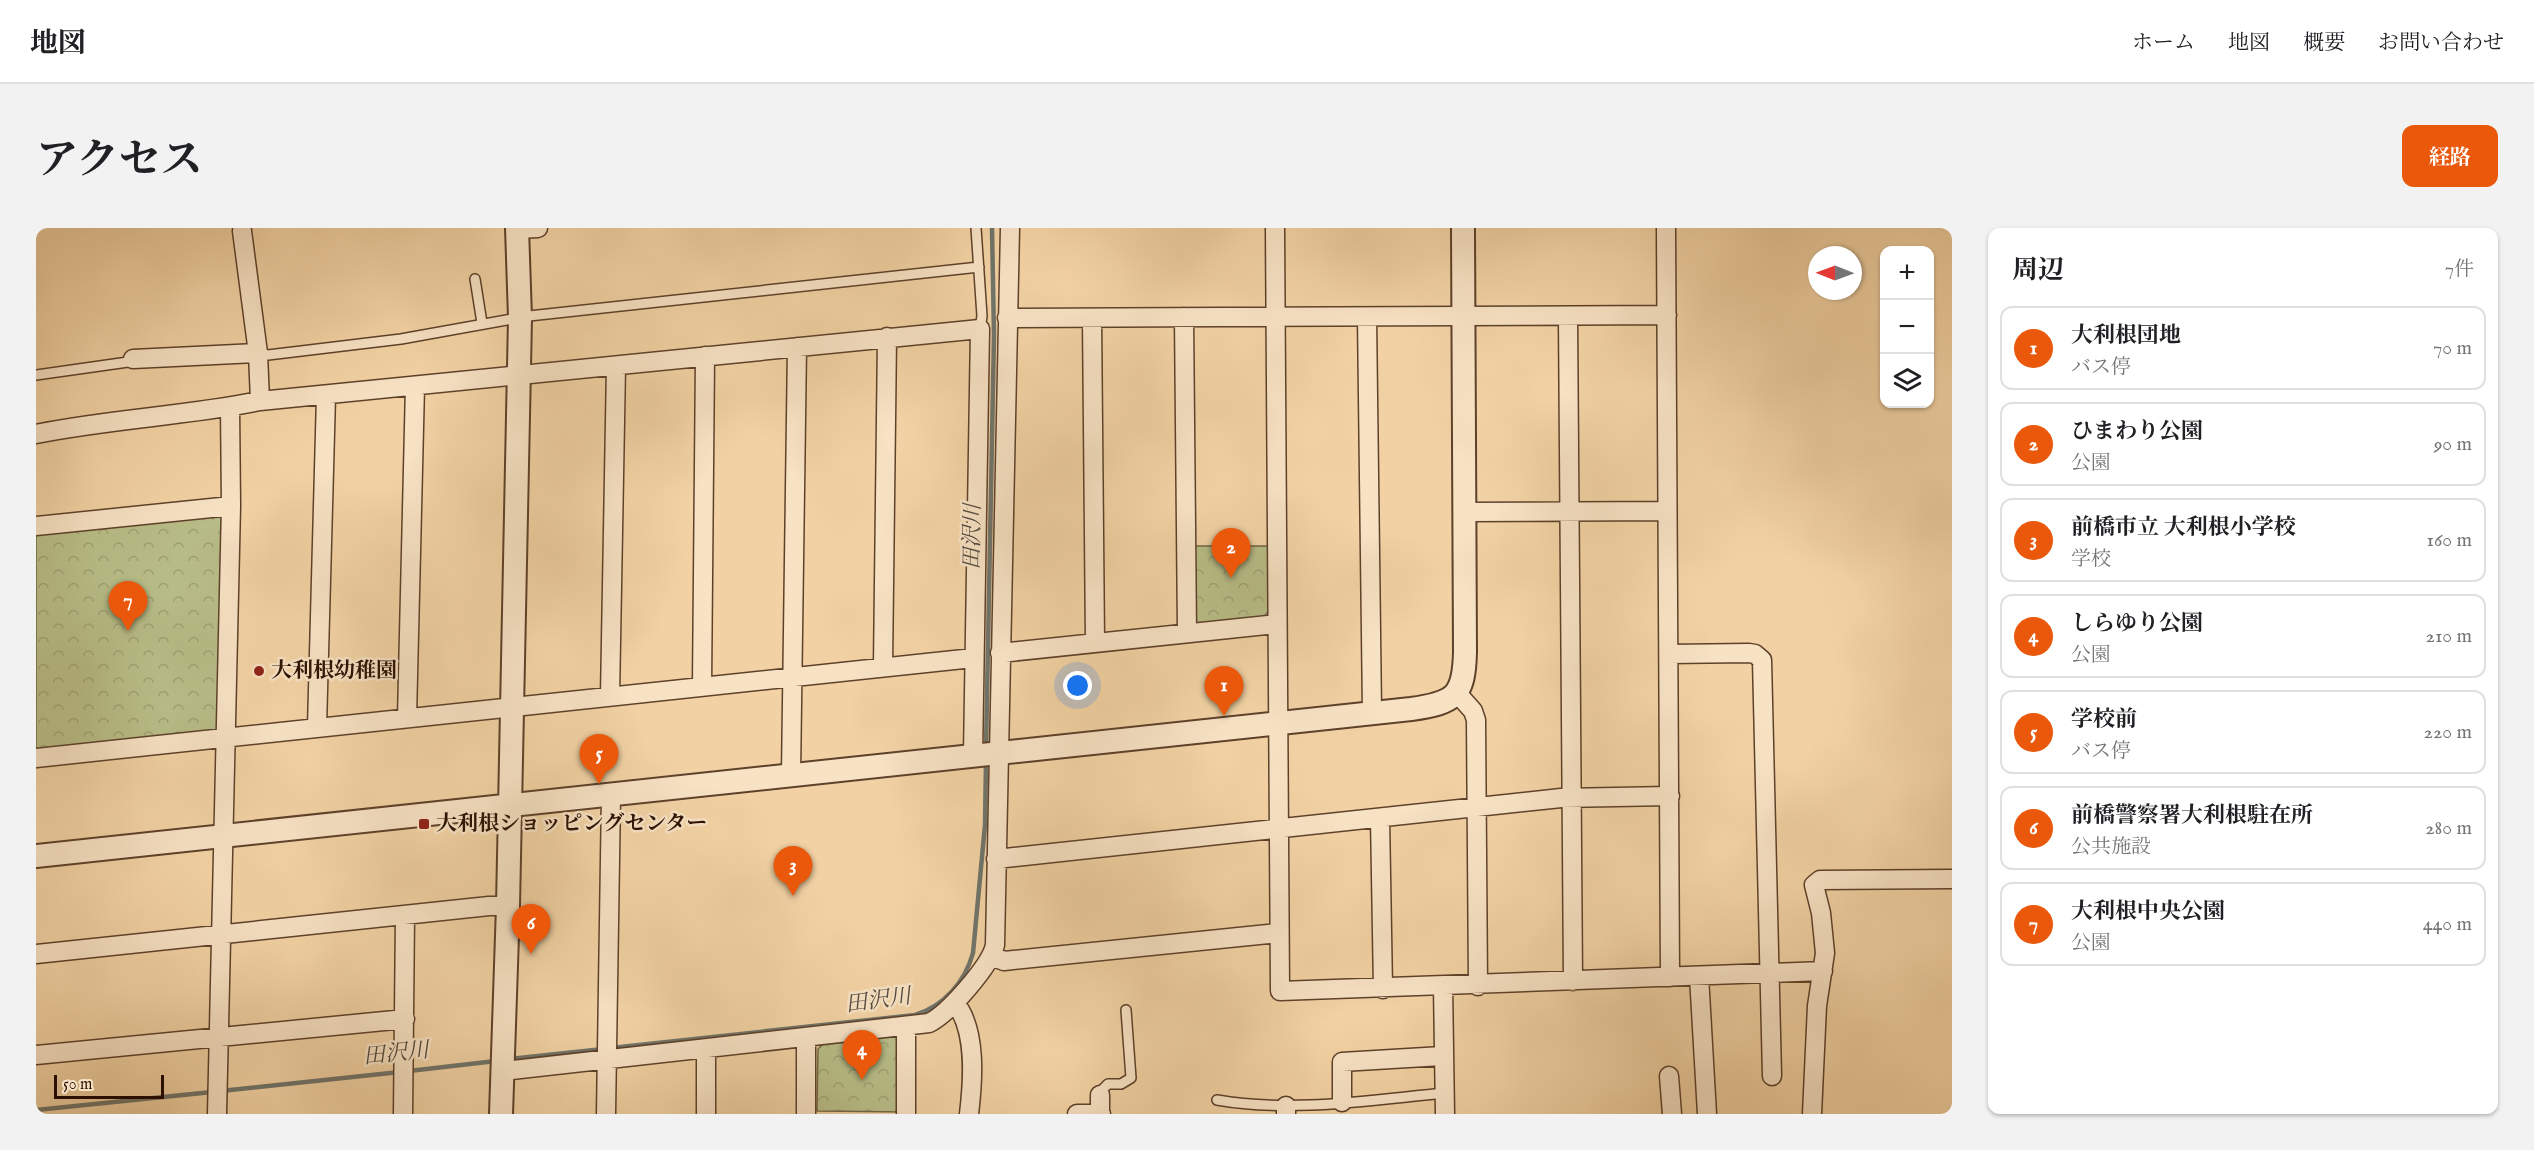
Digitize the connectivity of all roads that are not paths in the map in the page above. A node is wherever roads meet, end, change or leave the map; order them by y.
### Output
1 (524, 228) edge
2 (976, 228) edge
3 (1010, 228) edge
4 (1275, 228) edge
5 (1463, 228) edge
6 (1666, 228) edge
7 (242, 230) edge
8 (979, 267) junction
9 (475, 279) dead end
10 (1276, 315) junction
11 (1667, 315) junction
12 (1464, 316) junction
13 (1568, 316) junction
14 (1184, 317) junction
15 (1367, 317) junction
16 (520, 318) junction
17 (1007, 318) junction
18 (1092, 318) junction
19 (482, 323) junction
20 (980, 329) junction
21 (887, 337) junction
22 (797, 347) junction
23 (258, 353) junction
24 (705, 356) junction
25 (132, 359) joint
26 (616, 366) junction
27 (36, 375) edge
28 (518, 377) junction
29 (415, 386) junction
30 (326, 396) junction
31 (260, 401) junction
32 (230, 407) junction
33 (36, 434) edge
34 (976, 491) junction
35 (1004, 492) junction
36 (231, 506) junction
37 (1667, 511) junction
38 (1465, 512) junction
39 (1570, 512) junction
40 (36, 526) edge
41 (1277, 624) junction
42 (1187, 633) junction
43 (1095, 643) junction
44 (1000, 653) junction
45 (1669, 654) junction
46 (973, 658) junction
47 (883, 666) junction
48 (790, 677) junction
49 (702, 686) junction
50 (1457, 693) junction
51 (610, 696) junction
52 (513, 705) junction
53 (1372, 712) junction
54 (408, 717) junction
55 (1277, 723) junction
56 (317, 727) junction
57 (225, 738) junction
58 (998, 753) junction
59 (973, 755) junction
60 (36, 758) edge
61 (791, 775) junction
62 (611, 795) junction
63 (1670, 795) junction
64 (1572, 797) junction
65 (509, 806) junction
66 (1478, 807) junction
67 (1380, 818) junction
68 (1278, 829) junction
69 (223, 836) junction
70 (36, 856) edge
71 (996, 859) junction
72 (1952, 879) edge
73 (508, 906) junction
74 (405, 915) junction
75 (1278, 933) junction
76 (221, 934) junction
77 (36, 954) edge
78 (991, 956) junction
79 (1823, 971) junction
80 (1768, 973) junction
81 (1699, 976) junction
82 (1670, 977) junction
83 (1573, 981) junction
84 (1443, 986) junction
85 (1478, 986) junction
86 (1383, 989) junction
87 (955, 1003) junction
88 (1126, 1010) dead end
89 (405, 1019) junction
90 (906, 1027) junction
91 (219, 1036) junction
92 (806, 1038) junction
93 (706, 1048) junction
94 (36, 1055) edge
95 (1442, 1056) junction
96 (608, 1059) junction
97 (503, 1071) junction
98 (1669, 1076) dead end
99 (1772, 1076) dead end
100 (1445, 1093) junction
101 (1101, 1095) joint
102 (1217, 1100) dead end
103 (1342, 1102) junction
104 (1286, 1110) edge
105 (217, 1114) edge
106 (403, 1114) edge
107 (501, 1114) edge
108 (606, 1114) edge
109 (706, 1114) edge
110 (806, 1114) edge
111 (906, 1114) edge
112 (969, 1114) edge
113 (1077, 1114) edge
114 (1101, 1114) edge
115 (1445, 1114) edge
116 (1672, 1114) edge
117 (1707, 1114) edge
118 (1812, 1114) edge

1 - 16 street
2 - 8 lane
3 - 17 street
4 - 10 street
5 - 12 street
6 - 11 street
7 - 23 street
8 - 16 lane
8 - 20 lane
9 - 19 lane
10 - 14 street
10 - 15 street
10 - 41 street
11 - 13 street
11 - 37 street
12 - 13 street
12 - 15 street
12 - 38 street
13 - 39 street
14 - 18 street
14 - 42 street
15 - 53 street
16 - 19 lane
16 - 28 street
17 - 18 street
17 - 35 street
18 - 43 street
19 - 23 lane
20 - 21 street
20 - 34 street
21 - 22 street
21 - 47 street
22 - 24 street
22 - 48 street
23 - 25 street
23 - 31 street
24 - 26 street
24 - 49 street
25 - 27 lane
26 - 28 street
26 - 51 street
28 - 29 street
28 - 52 street
29 - 30 street
29 - 54 street
30 - 31 street
30 - 56 street
31 - 32 street
32 - 33 street
32 - 36 street
34 - 35 street
34 - 46 street
35 - 44 street
36 - 40 street
36 - 57 street
37 - 39 street
37 - 45 street
38 - 39 street
38 - 50 street
39 - 64 street
41 - 42 street
41 - 55 street
42 - 43 street
43 - 44 street
44 - 58 street
45 - 63 street
45 - 80 street
46 - 47 street
46 - 59 street
47 - 48 street
48 - 49 street
48 - 61 street
49 - 51 street
50 - 53 street
50 - 66 street
51 - 52 street
52 - 54 street
52 - 65 street
53 - 55 street
54 - 56 street
55 - 58 street
55 - 68 street
56 - 57 street
57 - 60 street
57 - 69 street
58 - 59 street
58 - 71 street
59 - 61 street
61 - 62 street
62 - 65 street
62 - 96 street
63 - 64 street
63 - 82 street
64 - 66 street
64 - 83 street
65 - 69 street
65 - 73 street
66 - 67 street
66 - 85 street
67 - 68 street
67 - 86 street
68 - 71 street
68 - 75 street
69 - 70 street
69 - 76 street
71 - 78 street
72 - 79 street
73 - 74 street
73 - 97 street
74 - 76 street
74 - 89 street
75 - 78 street
75 - 86 street
76 - 77 street
76 - 91 street
78 - 87 street
79 - 80 street
79 - 118 street
80 - 81 street
80 - 99 street
81 - 82 street
81 - 117 street
82 - 83 street
83 - 85 street
84 - 85 street
84 - 86 street
84 - 95 street
87 - 90 street
87 - 112 street
88 - 101 lane
89 - 91 street
89 - 106 street
90 - 92 street
90 - 111 street
91 - 94 street
91 - 105 street
92 - 93 street
92 - 110 street
93 - 96 street
93 - 109 street
95 - 100 street
95 - 103 street
96 - 97 street
96 - 108 street
97 - 107 street
98 - 116 street
100 - 103 lane
100 - 115 street
101 - 114 street
102 - 104 lane
103 - 104 lane
113 - 114 street

